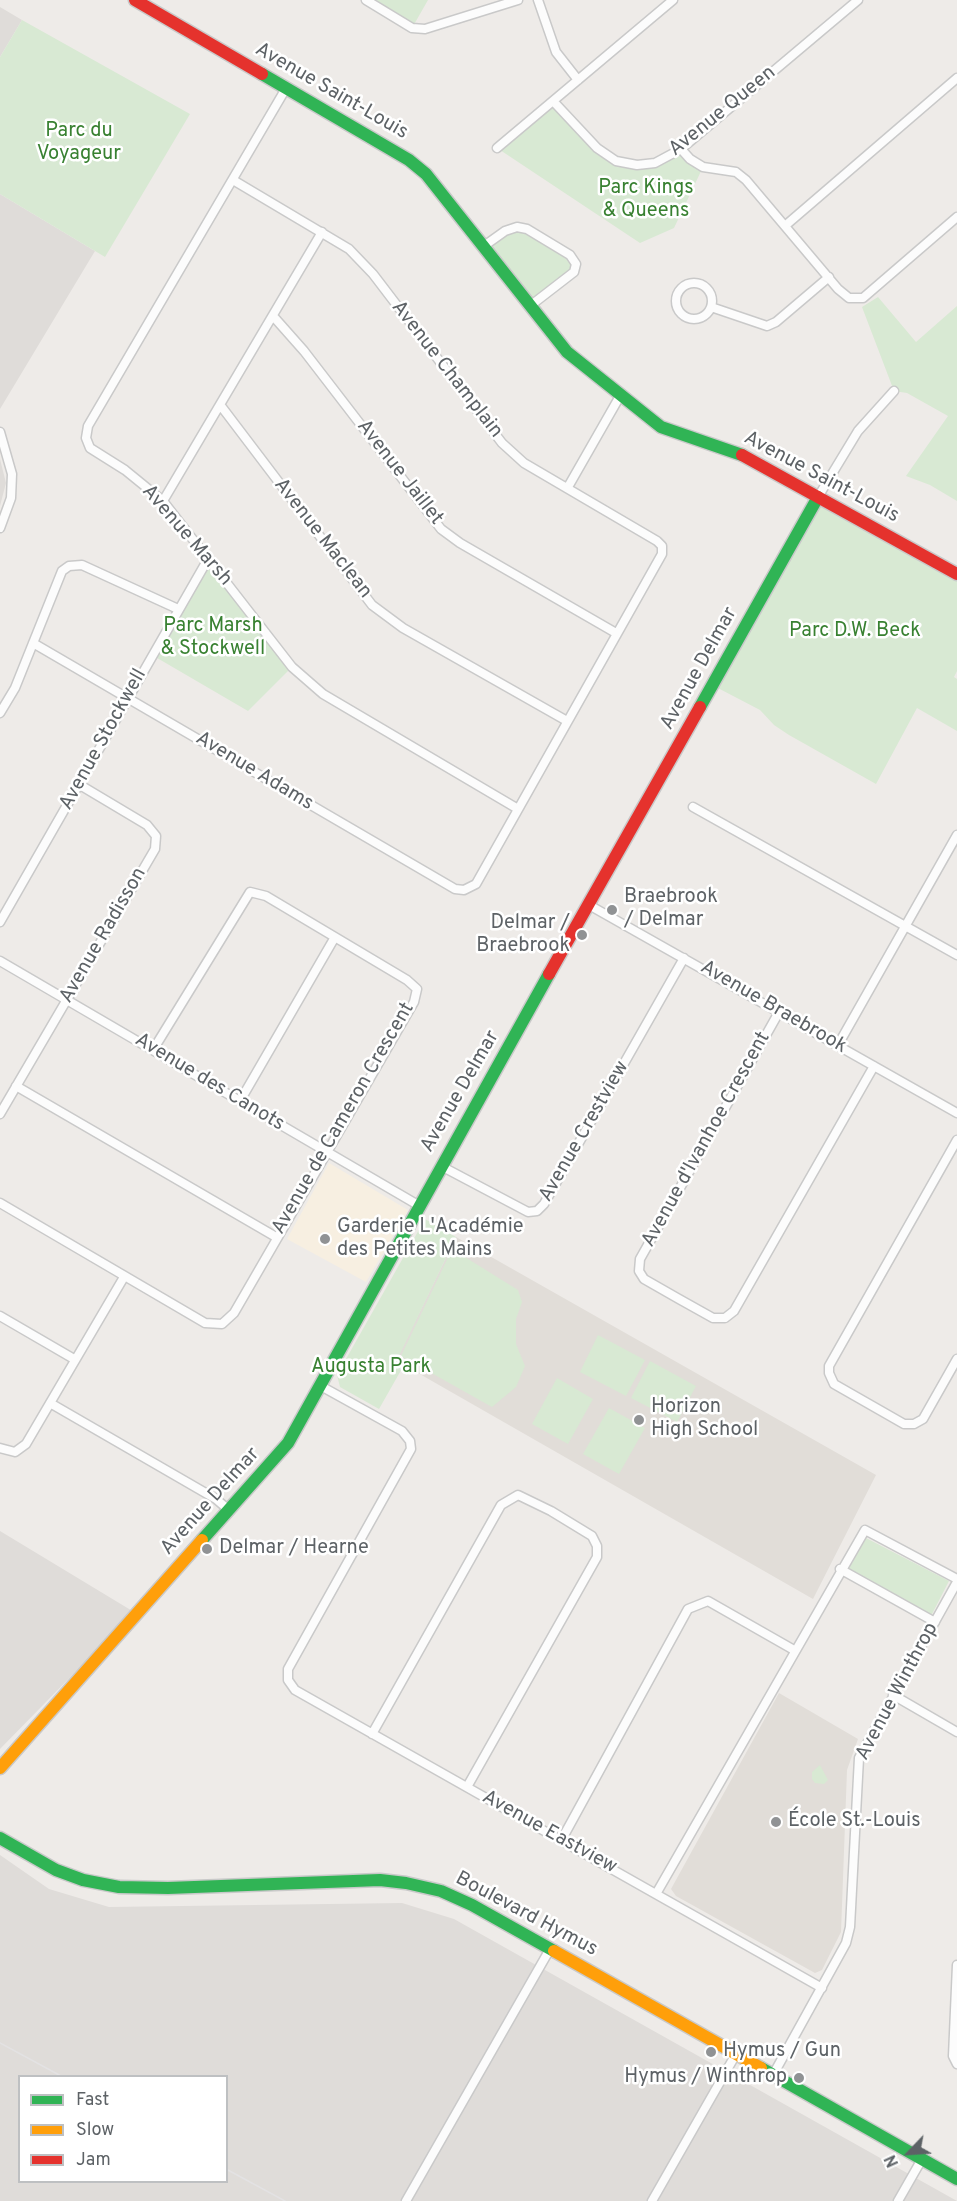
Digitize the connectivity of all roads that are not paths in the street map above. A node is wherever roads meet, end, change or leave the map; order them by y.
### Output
1 (135, 0) edge
2 (366, 0) edge
3 (518, 0) edge
4 (538, 0) edge
5 (674, 0) edge
6 (858, 0) edge
7 (957, 78) edge
8 (578, 80) junction
9 (285, 90) junction
10 (554, 101) junction
11 (497, 148) dead end
12 (681, 149) junction
13 (233, 180) junction
14 (957, 217) edge
15 (786, 225) junction
16 (322, 232) junction
17 (484, 246) junction
18 (829, 277) junction
19 (530, 306) junction
20 (711, 307) junction
21 (273, 316) junction
22 (894, 391) dead end
23 (620, 396) junction
24 (221, 406) junction
25 (0, 432) edge
26 (568, 488) junction
27 (818, 497) junction
28 (163, 501) junction
29 (0, 528) edge
30 (208, 559) junction
31 (957, 574) edge
32 (178, 609) junction
33 (616, 633) junction
34 (33, 644) junction
35 (127, 697) junction
36 (0, 713) edge
37 (567, 721) junction
38 (80, 785) junction
39 (693, 807) dead end
40 (518, 809) junction
41 (957, 835) edge
42 (589, 904) junction
43 (0, 922) edge
44 (906, 927) junction
45 (335, 937) junction
46 (957, 955) edge
47 (684, 958) junction
48 (0, 961) edge
49 (67, 999) junction
50 (779, 1012) junction
51 (838, 1046) junction
52 (153, 1050) junction
53 (874, 1066) junction
54 (16, 1086) junction
55 (240, 1101) junction
56 (0, 1113) edge
57 (957, 1113) edge
58 (957, 1140) edge
59 (326, 1152) junction
60 (441, 1166) junction
61 (0, 1203) edge
62 (418, 1205) junction
63 (276, 1237) junction
64 (124, 1276) junction
65 (0, 1316) edge
66 (74, 1359) junction
67 (957, 1359) edge
68 (319, 1385) junction
69 (50, 1403) junction
70 (0, 1448) edge
71 (230, 1511) junction
72 (840, 1569) junction
73 (957, 1580) edge
74 (935, 1622) junction
75 (794, 1650) junction
76 (893, 1695) junction
77 (957, 1732) edge
78 (372, 1734) junction
79 (0, 1768) edge
80 (467, 1787) junction
81 (0, 1838) edge
82 (562, 1839) junction
83 (656, 1894) junction
84 (550, 1949) junction
85 (957, 1965) edge
86 (822, 1988) junction
87 (736, 2054) junction
88 (957, 2064) edge
89 (773, 2075) junction
90 (922, 2159) junction
91 (957, 2179) edge
92 (406, 2201) edge
93 (652, 2201) edge
94 (898, 2201) edge

1 - 9 street, Avenue Saint-Louis
2 - 3 street
4 - 8 street
5 - 8 street
6 - 12 street, Avenue Queen
7 - 15 street
8 - 10 street
9 - 13 street, Avenue Marsh
9 - 17 street, Avenue Saint-Louis
10 - 11 street
10 - 12 street, Avenue Queen
12 - 15 street
13 - 16 street, Avenue Champlain
13 - 28 street, Avenue Marsh
14 - 18 street
15 - 18 street
16 - 21 street
16 - 26 street, Avenue Champlain
17 - 19 street, Avenue Saint-Louis
17 - 19 street
18 - 20 street
19 - 23 street, Avenue Saint-Louis
20 - 20 street
21 - 24 street
21 - 33 street, Avenue Jaillet
22 - 27 street, Avenue Delmar
23 - 26 street
23 - 27 street, Avenue Saint-Louis
24 - 28 street
24 - 37 street, Avenue Maclean
25 - 29 street
26 - 33 street, Avenue Champlain
27 - 31 street, Avenue Saint-Louis
27 - 42 street, Avenue Delmar
28 - 30 street, Avenue Marsh
30 - 32 street, Avenue Stockwell
30 - 40 street, Avenue Marsh
32 - 34 street
32 - 35 street, Avenue Stockwell
33 - 37 street
34 - 35 street, Avenue Adams
34 - 36 street
35 - 38 street, Avenue Stockwell
35 - 40 street, Avenue Adams
37 - 40 street
38 - 43 street, Avenue Stockwell
38 - 49 street, Avenue Radisson
39 - 44 street
41 - 44 street
42 - 47 street, Avenue Braebrook
42 - 60 street, Avenue Delmar
44 - 46 street
44 - 51 street
45 - 52 street, Avenue de Cameron Crescent
45 - 55 street
45 - 59 street, Avenue de Cameron Crescent
47 - 50 street, Avenue Braebrook
47 - 60 street, Avenue Crestview
48 - 49 street, Avenue des Canots
49 - 52 street, Avenue des Canots
49 - 54 street, Avenue Radisson
50 - 51 street, Avenue Braebrook
50 - 53 street, Avenue d'Ivanhoe Crescent
51 - 53 street, Avenue Braebrook
52 - 55 street, Avenue des Canots
53 - 57 street, Avenue Braebrook
54 - 56 street, Avenue Radisson
54 - 63 street
55 - 59 street, Avenue des Canots
58 - 67 street
59 - 62 street, Avenue des Canots
59 - 63 street, Avenue de Cameron Crescent
60 - 62 street, Avenue Delmar
61 - 64 street
62 - 68 street, Avenue Delmar
63 - 64 street, Avenue de Cameron Crescent
64 - 66 street
65 - 66 street
66 - 69 street
68 - 71 street, Avenue Delmar
68 - 78 street, Avenue Eastview
69 - 70 street
69 - 71 street
71 - 79 street, Avenue Delmar
72 - 73 street
72 - 74 street
72 - 75 street
73 - 74 street, Avenue Winthrop
74 - 76 street, Avenue Winthrop
75 - 82 street
75 - 83 street
76 - 77 street
76 - 86 street, Avenue Winthrop
78 - 80 street, Avenue Eastview
78 - 80 street
80 - 82 street, Avenue Eastview
81 - 84 street, Boulevard Hymus
82 - 83 street, Avenue Eastview
83 - 86 street, Avenue Eastview
84 - 87 street, Boulevard Hymus
84 - 92 street
85 - 88 street
86 - 89 street, Avenue Winthrop
87 - 89 street, Boulevard Hymus
87 - 93 street
89 - 90 street, Boulevard Hymus
90 - 91 street, Boulevard Hymus
90 - 94 street

